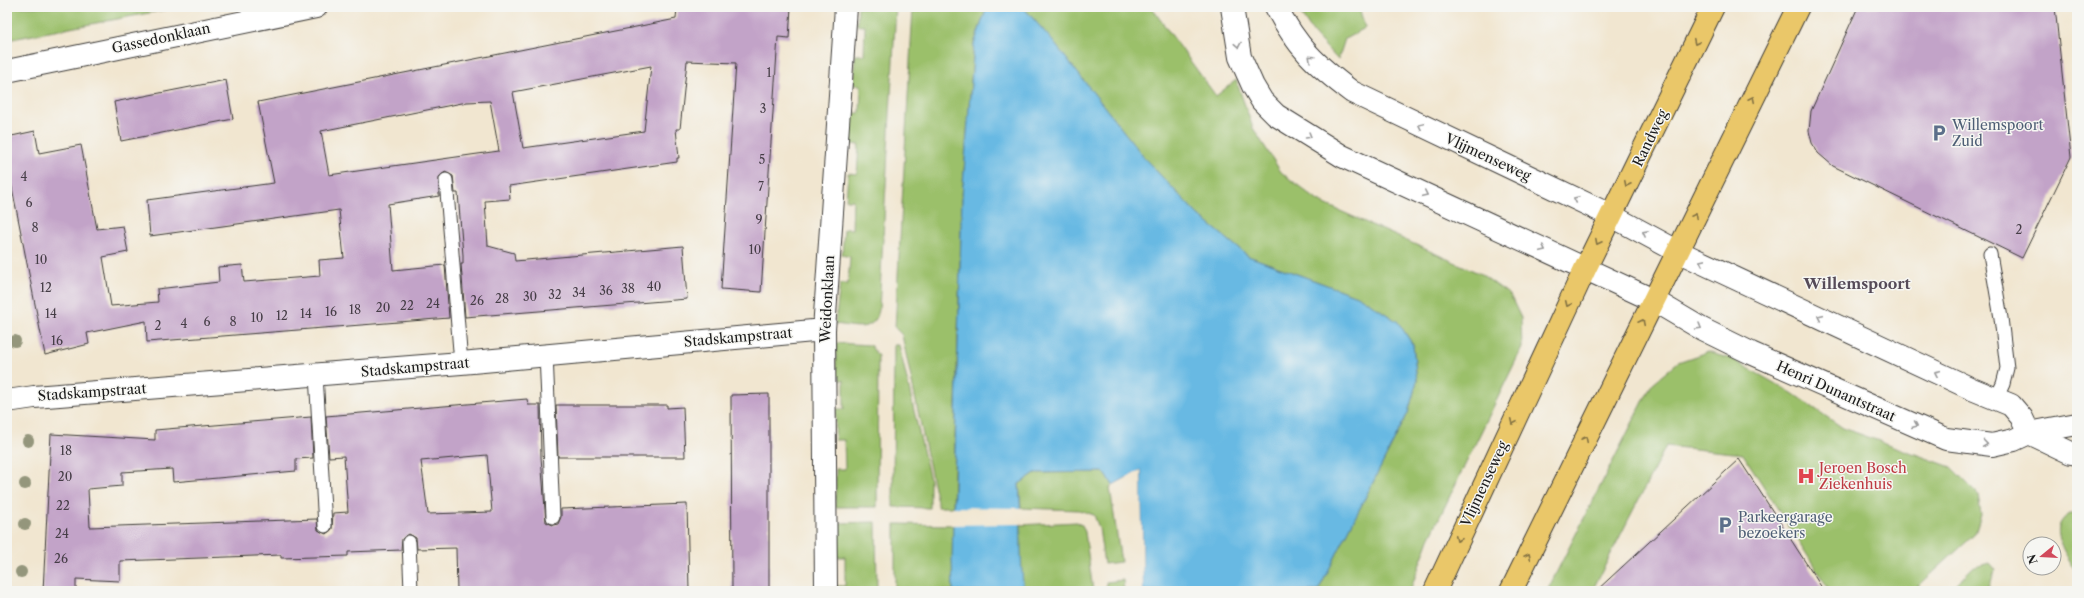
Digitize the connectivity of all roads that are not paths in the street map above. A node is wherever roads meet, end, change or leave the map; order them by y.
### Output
1 (316, 7) edge
2 (846, 7) edge
3 (1232, 7) edge
4 (1276, 7) edge
5 (1714, 7) edge
6 (1798, 7) edge
7 (7, 71) edge
8 (446, 180) dead end
9 (1612, 216) junction
10 (1677, 251) junction
11 (1990, 254) dead end
12 (1585, 269) junction
13 (1653, 300) junction
14 (824, 330) junction
15 (546, 354) junction
16 (461, 363) junction
17 (316, 375) junction
18 (1996, 399) junction
19 (7, 401) edge
20 (2077, 424) edge
21 (2029, 433) junction
22 (2077, 454) edge
23 (553, 517) dead end
24 (324, 526) dead end
25 (409, 542) dead end
26 (411, 591) edge
27 (826, 591) edge
28 (1435, 591) edge
29 (1511, 591) edge

1 - 7 street, Gassedonklaan
2 - 14 street, Weidonklaan
3 -> 12 street
9 -> 4 street, Vlijmenseweg
5 -> 9 main road, Randweg
10 -> 6 main road
8 - 16 lane
10 -> 9 street, Vlijmenseweg
9 -> 12 main road, Randweg
10 - 13 main road
18 -> 10 street
11 - 18 lane
12 - 13 street
12 -> 28 main road, Vlijmenseweg
13 -> 21 street, Henri Dunantstraat
29 -> 13 main road
14 - 15 street, Stadskampstraat
14 - 27 street, Weidonklaan
15 - 16 street, Stadskampstraat
15 - 23 lane
16 - 17 street, Stadskampstraat
17 - 19 street, Stadskampstraat
17 - 24 lane
18 - 21 street
20 - 21 street, Henri Dunantstraat
21 - 22 street
25 - 26 lane

